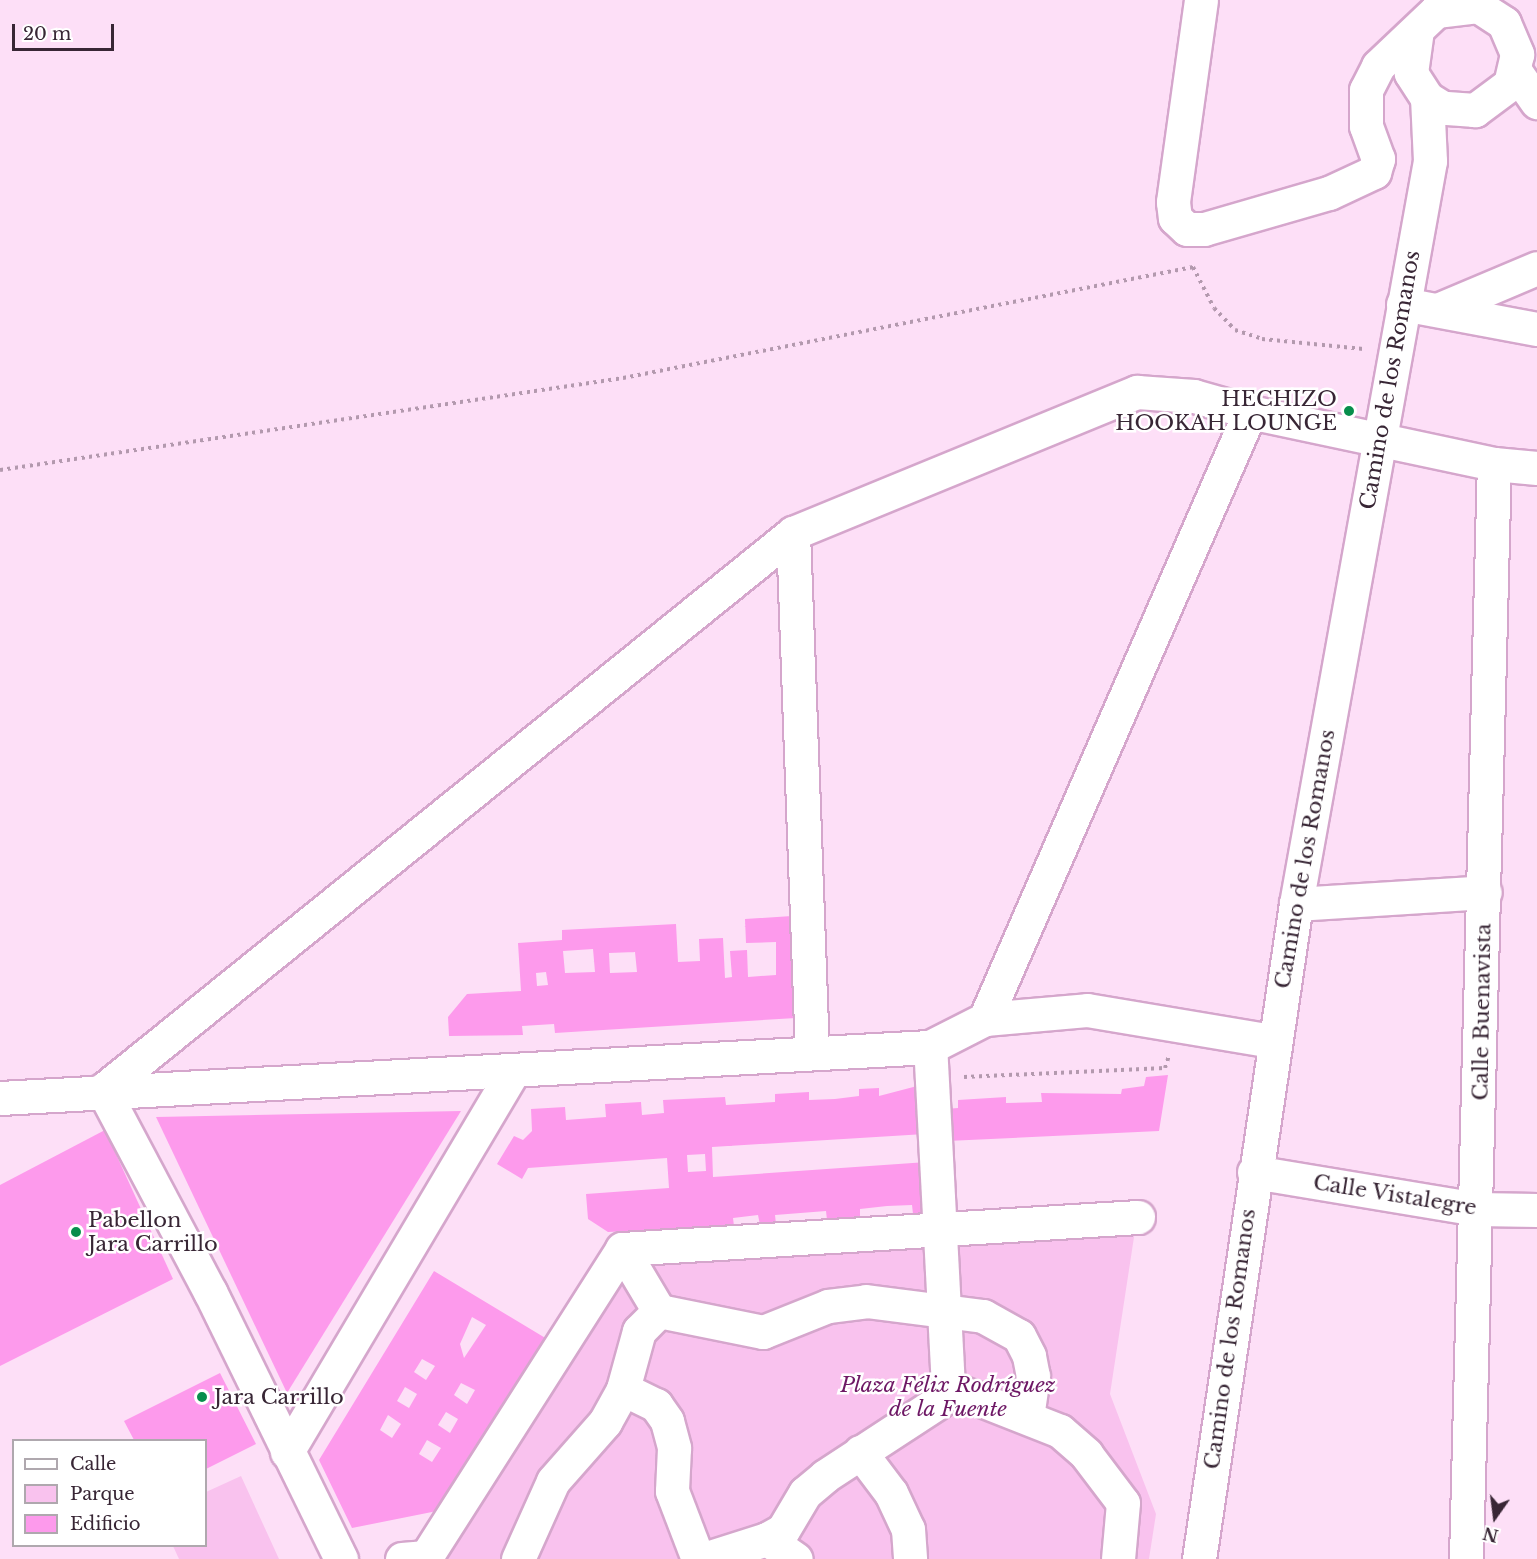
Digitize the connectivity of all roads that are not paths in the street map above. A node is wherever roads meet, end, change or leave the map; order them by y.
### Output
1 (1201, 0) edge
2 (1451, 3) edge
3 (1491, 6) edge
4 (1416, 30) junction
5 (1515, 71) junction
6 (1427, 98) junction
7 (1537, 102) edge
8 (1461, 112) junction
9 (1430, 161) junction
10 (1537, 268) edge
11 (1403, 304) junction
12 (1440, 309) junction
13 (1537, 329) edge
14 (1250, 412) junction
15 (1380, 441) junction
16 (1494, 464) junction
17 (1537, 468) edge
18 (793, 533) junction
19 (1485, 892) junction
20 (1296, 904) junction
21 (985, 1019) junction
22 (1274, 1041) junction
23 (930, 1047) junction
24 (812, 1053) junction
25 (513, 1071) junction
26 (103, 1090) junction
27 (0, 1098) edge
28 (1254, 1172) junction
29 (1477, 1209) junction
30 (1537, 1210) edge
31 (1138, 1217) dead end
32 (943, 1231) junction
33 (622, 1250) junction
34 (659, 1311) junction
35 (943, 1312) junction
36 (948, 1388) junction
37 (623, 1389) junction
38 (1027, 1417) junction
39 (288, 1452) junction
40 (860, 1452) junction
41 (767, 1539) junction
42 (418, 1558) edge
43 (341, 1559) edge
44 (518, 1559) edge
45 (699, 1559) edge
46 (704, 1559) edge
47 (796, 1559) edge
48 (910, 1559) edge
49 (1118, 1559) edge
50 (1199, 1559) edge
51 (1466, 1559) edge

1 - 4 street
2 - 3 street
2 - 4 street
3 - 5 street
4 - 6 street
5 - 7 street
5 - 8 street
6 - 8 street
6 - 9 street, Camino de los Romanos
8 - 9 street, Camino de los Romanos
9 - 11 street, Camino de los Romanos
10 - 12 street
11 - 12 street
11 - 15 street, Camino de los Romanos
12 - 13 street
14 - 15 street
14 - 18 street
14 - 21 street
15 - 16 street
15 - 20 street, Camino de los Romanos
16 - 17 street
16 - 19 street, Calle Buenavista
18 - 24 street
18 - 26 street
19 - 20 street
19 - 29 street, Calle Buenavista
20 - 22 street, Camino de los Romanos
21 - 22 street
21 - 23 street
22 - 28 street, Camino de los Romanos
23 - 24 street
23 - 32 street
24 - 25 street
25 - 26 street
25 - 39 street
26 - 27 street
26 - 39 street
28 - 29 street, Calle Vistalegre
28 - 50 street, Camino de los Romanos
29 - 30 street, Calle Vistalegre
29 - 51 street, Calle Buenavista
31 - 32 street
32 - 33 street
32 - 35 street
33 - 34 street
33 - 42 street
34 - 35 street
34 - 37 street
35 - 36 street
35 - 38 street
36 - 38 street
36 - 40 street
37 - 44 street
37 - 45 street
38 - 49 street
39 - 43 street
40 - 41 street
40 - 48 street
41 - 46 street
41 - 47 street

